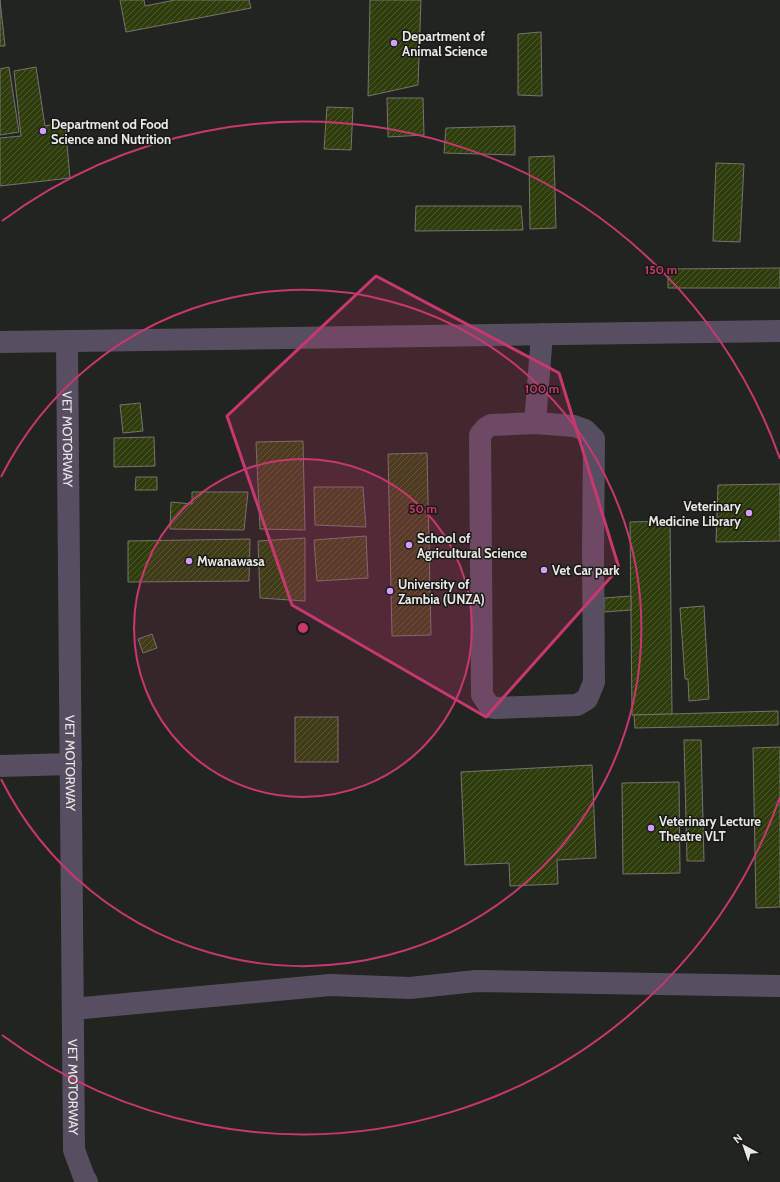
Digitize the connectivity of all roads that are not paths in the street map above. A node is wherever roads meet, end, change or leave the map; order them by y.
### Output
1 (780, 331) edge
2 (542, 334) junction
3 (67, 341) junction
4 (0, 342) edge
5 (535, 423) junction
6 (71, 764) junction
7 (0, 766) edge
8 (780, 986) edge
9 (72, 1009) junction
10 (87, 1182) edge

1 - 2 lane
2 - 3 lane
2 - 5 lane
3 - 4 lane
3 - 6 lane, VET MOTORWAY
5 - 5 lane
6 - 7 lane
6 - 9 lane, VET MOTORWAY
8 - 9 lane
9 - 10 lane, VET MOTORWAY

